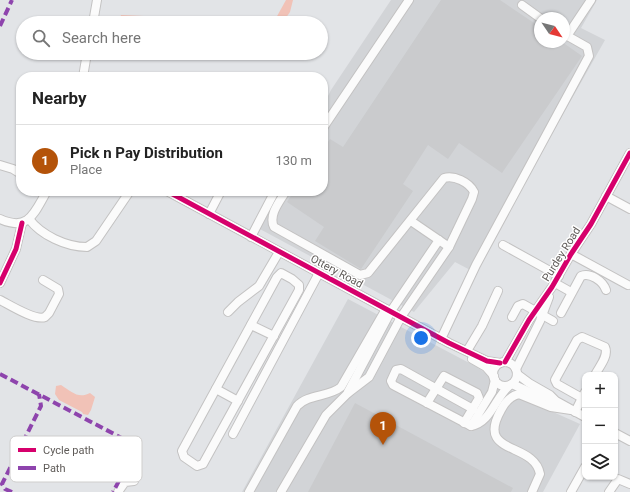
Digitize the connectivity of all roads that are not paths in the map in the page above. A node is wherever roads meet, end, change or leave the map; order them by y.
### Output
1 (97, 0) edge
2 (409, 0) edge
3 (591, 0) edge
4 (522, 6) dead end
5 (534, 14) edge
6 (94, 16) edge
7 (570, 28) edge
8 (570, 38) edge
9 (86, 60) edge
10 (84, 72) edge
11 (328, 121) edge
12 (630, 154) edge
13 (0, 165) edge
14 (16, 171) edge
15 (43, 196) edge
16 (127, 196) edge
17 (176, 196) edge
18 (218, 196) edge
19 (272, 196) edge
20 (283, 196) edge
21 (606, 196) junction
22 (630, 209) edge
23 (208, 214) junction
24 (0, 219) edge
25 (29, 219) junction
26 (411, 221) junction
27 (22, 224) junction
28 (251, 237) junction
29 (439, 240) junction
30 (502, 245) dead end
31 (449, 247) junction
32 (280, 252) junction
33 (571, 254) junction
34 (319, 273) junction
35 (43, 280) dead end
36 (555, 282) junction
37 (0, 283) edge
38 (628, 285) dead end
39 (606, 290) dead end
40 (498, 291) dead end
41 (571, 292) junction
42 (0, 300) edge
43 (304, 303) junction
44 (292, 304) junction
45 (228, 312) dead end
46 (394, 313) junction
47 (561, 313) dead end
48 (538, 314) junction
49 (512, 317) dead end
50 (553, 321) dead end
51 (251, 325) junction
52 (274, 336) junction
53 (445, 341) junction
54 (467, 351) junction
55 (502, 363) junction
56 (517, 371) junction
57 (597, 372) edge
58 (494, 378) junction
59 (510, 385) junction
60 (435, 388) junction
61 (216, 389) junction
62 (348, 393) junction
63 (582, 395) edge
64 (582, 397) edge
65 (238, 401) junction
66 (556, 401) junction
67 (427, 403) junction
68 (473, 409) junction
69 (573, 411) junction
70 (582, 416) edge
71 (468, 425) junction
72 (233, 434) dead end
73 (618, 435) edge
74 (630, 441) edge
75 (582, 472) edge
76 (125, 482) edge
77 (630, 484) edge
78 (118, 492) edge
79 (249, 492) edge
80 (281, 492) edge
81 (532, 492) edge
82 (571, 492) edge
83 (609, 492) edge

1 - 6 street
2 - 11 street
3 - 7 street
4 - 5 street
8 - 53 street
9 - 10 street
12 - 21 street, Purdey Road
13 - 14 street
15 - 25 street
16 - 25 street
17 - 23 street, Ottery Road
18 - 23 street
19 - 28 street
20 - 26 street
21 - 22 street
21 - 33 street, Purdey Road
23 - 28 street, Ottery Road
24 - 27 street
25 - 27 street
26 - 29 street
26 - 31 street
27 - 37 street
28 - 32 street, Ottery Road
29 - 31 street
29 - 46 street
30 - 36 street
31 - 46 street
32 - 34 street, Ottery Road
32 - 45 street
33 - 36 street, Purdey Road
33 - 38 street
34 - 43 street
34 - 46 street, Ottery Road
35 - 42 street
36 - 41 street
36 - 48 street, Purdey Road
39 - 41 street
40 - 54 street
41 - 47 street
43 - 44 street
43 - 72 street
44 - 51 street
44 - 52 street
46 - 53 street, Ottery Road
46 - 62 street
46 - 62 street
46 - 79 street
48 - 49 street
48 - 50 street
48 - 55 street, Purdey Road
48 - 56 street, Purdey Road
51 - 52 street
51 - 61 street
52 - 65 street
53 - 54 street, Ottery Road
53 - 58 street, Ottery Road
54 - 55 street, Ottery Road
55 - 56 street
55 - 58 street
56 - 59 street
56 - 66 street
57 - 63 street
58 - 59 street
58 - 71 street
59 - 66 street
59 - 71 street
60 - 67 street
60 - 67 street
60 - 68 street
60 - 68 street
61 - 65 street
61 - 65 street
62 - 80 street
64 - 69 street
66 - 69 street
67 - 71 street
68 - 71 street
69 - 70 street
69 - 81 street
73 - 74 street
75 - 82 street
76 - 78 street
77 - 83 street

